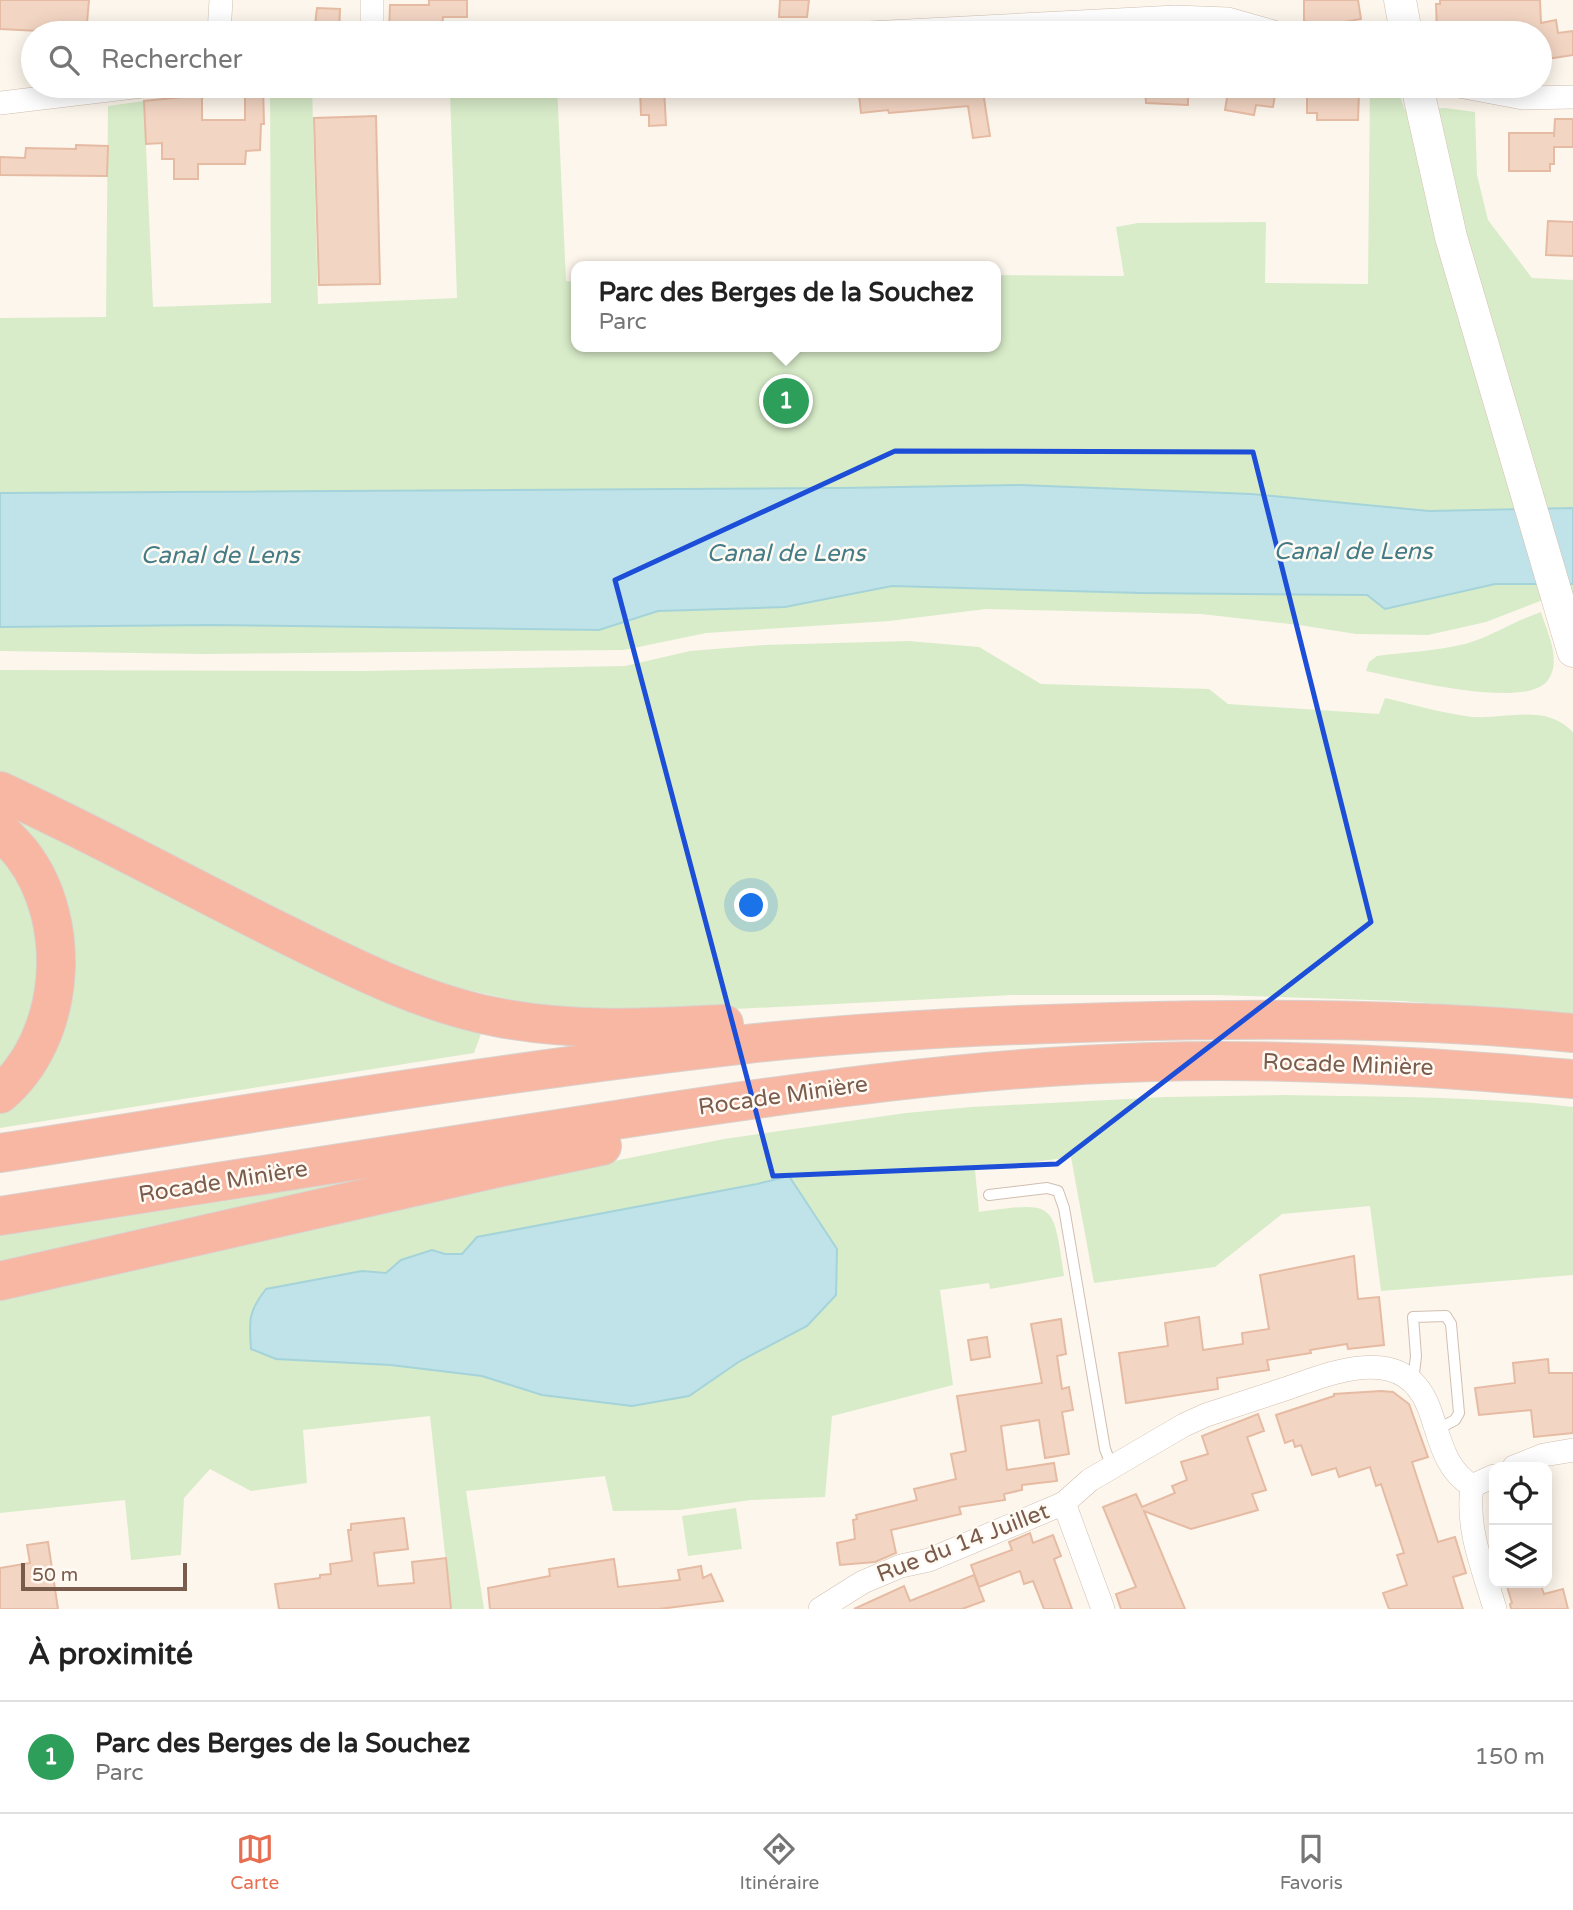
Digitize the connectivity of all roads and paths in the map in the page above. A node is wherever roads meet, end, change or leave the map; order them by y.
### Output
1 (221, 0) edge
2 (372, 0) edge
3 (1400, 0) edge
4 (220, 21) edge
5 (372, 21) edge
6 (1099, 21) edge
7 (1235, 21) edge
8 (1404, 21) edge
9 (1552, 97) edge
10 (1573, 97) edge
11 (42, 98) edge
12 (1420, 98) edge
13 (0, 103) edge
14 (1573, 650) edge
15 (0, 791) edge
16 (0, 830) edge
17 (898, 1031) junction
18 (1573, 1033) edge
19 (1573, 1079) edge
20 (897, 1080) junction
21 (0, 1094) edge
22 (0, 1153) edge
23 (989, 1195) dead end
24 (0, 1216) edge
25 (0, 1281) edge
26 (1413, 1382) junction
27 (1436, 1430) junction
28 (1573, 1450) edge
29 (1526, 1462) edge
30 (1112, 1467) junction
31 (1489, 1478) edge
32 (1472, 1486) junction
33 (1064, 1503) junction
34 (820, 1609) edge
35 (1103, 1609) edge
36 (1496, 1609) edge

1 - 4 street
2 - 5 street
3 - 8 street
6 - 7 street
9 - 10 street
11 - 13 street
12 - 14 street
15 - 17 highway
16 - 21 highway
17 - 18 highway, Rocade Minière
17 - 22 highway, Rocade Minière
19 - 20 highway, Rocade Minière
20 - 24 highway, Rocade Minière
20 - 25 highway
23 - 30 lane
26 - 27 street
26 - 27 lane
26 - 30 street, Rue du 14 Juillet
27 - 32 street
28 - 29 street
30 - 33 street, Rue du 14 Juillet
31 - 32 street
32 - 36 street
33 - 34 street, Rue du 14 Juillet
33 - 35 street

